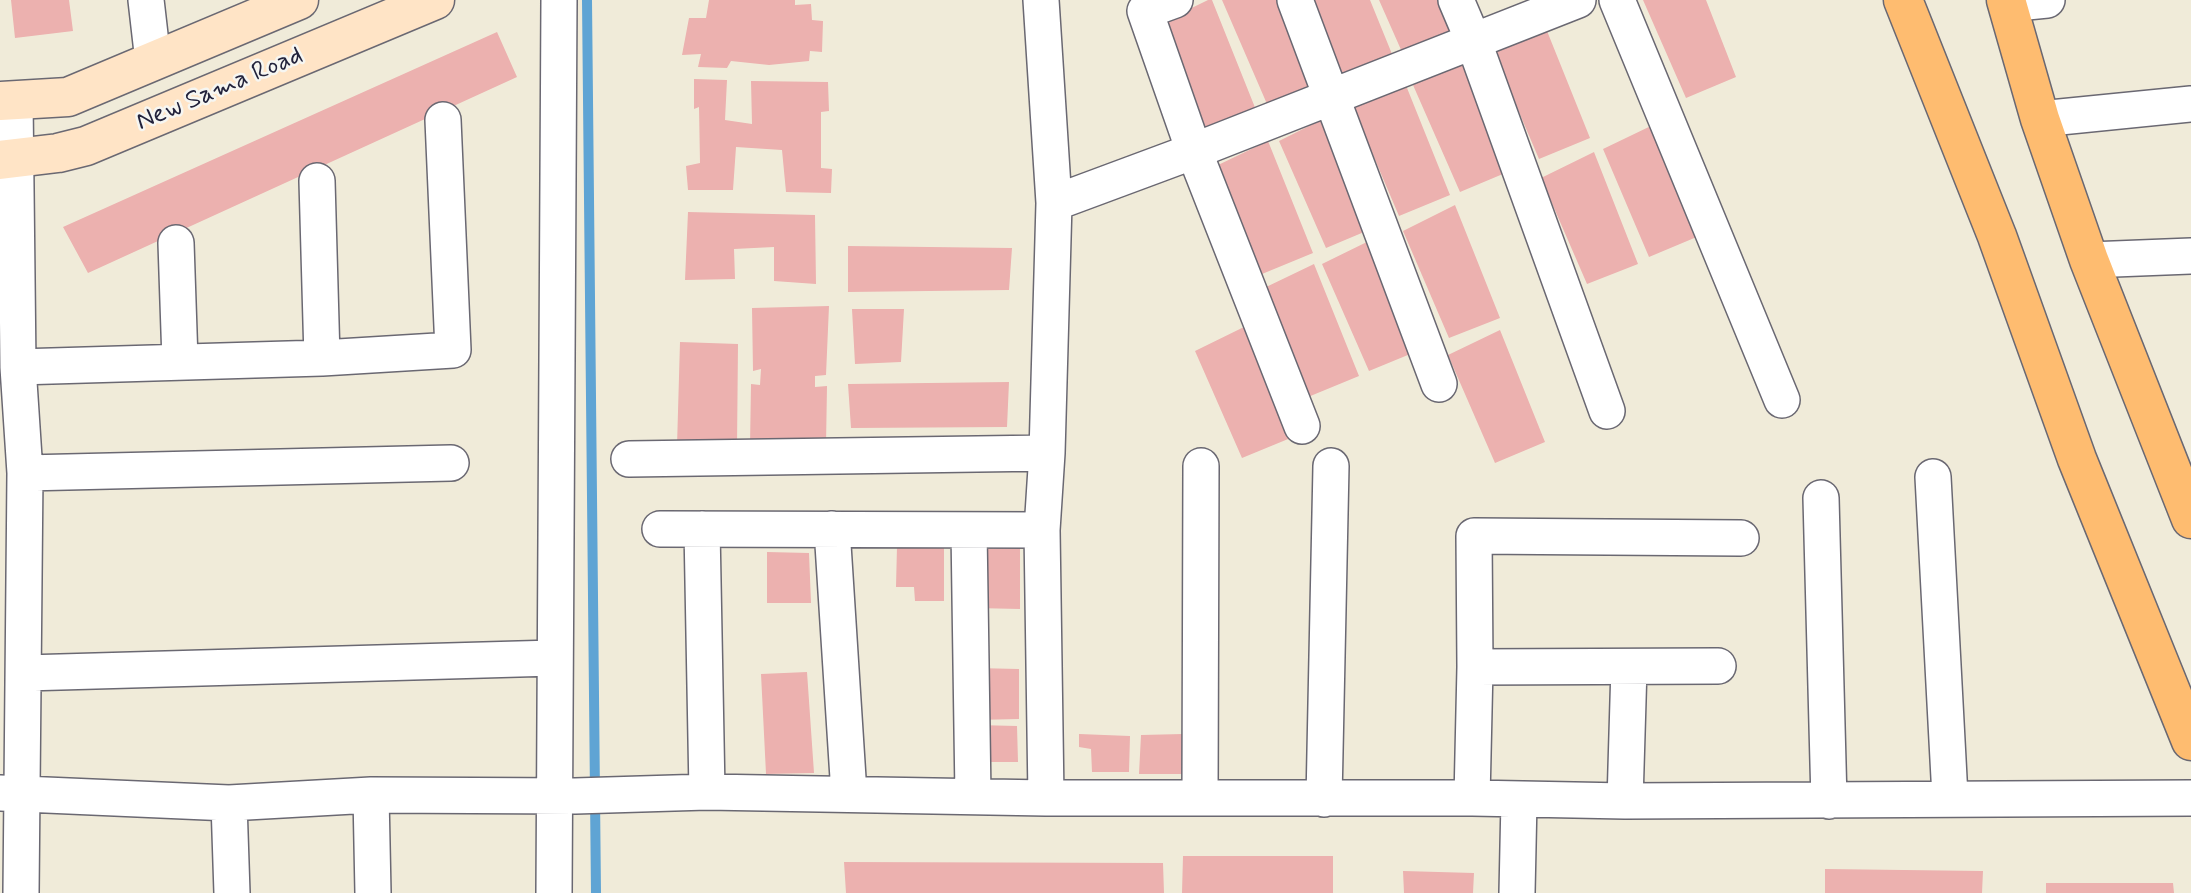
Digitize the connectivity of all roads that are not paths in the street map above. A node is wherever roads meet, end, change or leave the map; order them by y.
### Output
1 (146, 0) edge
2 (299, 0) edge
3 (435, 0) edge
4 (559, 0) edge
5 (1041, 0) edge
6 (1175, 0) edge
7 (1295, 0) edge
8 (1456, 0) edge
9 (1578, 0) edge
10 (1617, 0) edge
11 (1903, 0) edge
12 (2047, 0) edge
13 (2006, 2) edge
14 (1473, 40) junction
15 (153, 61) junction
16 (1333, 95) junction
17 (7, 101) edge
18 (2191, 104) edge
19 (2040, 119) junction
20 (443, 120) dead end
21 (1194, 151) junction
22 (8, 159) edge
23 (317, 181) dead end
24 (1054, 203) junction
25 (176, 243) dead end
26 (2191, 256) edge
27 (2089, 260) junction
28 (322, 358) junction
29 (180, 361) junction
30 (18, 367) junction
31 (1439, 384) dead end
32 (1782, 400) dead end
33 (1607, 411) dead end
34 (1302, 426) dead end
35 (1047, 453) junction
36 (629, 459) dead end
37 (451, 463) dead end
38 (1201, 466) dead end
39 (1331, 466) dead end
40 (25, 473) junction
41 (1933, 477) dead end
42 (2184, 484) edge
43 (1821, 498) dead end
44 (2191, 519) edge
45 (660, 529) dead end
46 (702, 529) junction
47 (832, 529) junction
48 (969, 530) junction
49 (1042, 530) junction
50 (1741, 538) dead end
51 (554, 658) junction
52 (1718, 666) dead end
53 (1475, 667) junction
54 (1629, 667) junction
55 (25, 673) junction
56 (2191, 741) edge
57 (707, 792) junction
58 (11, 793) edge
59 (849, 794) junction
60 (371, 795) junction
61 (564, 796) junction
62 (973, 796) junction
63 (1950, 797) junction
64 (2191, 797) edge
65 (1046, 798) junction
66 (1200, 798) junction
67 (1472, 798) junction
68 (1324, 799) junction
69 (1518, 800) junction
70 (1625, 801) junction
71 (1829, 801) junction
72 (229, 803) junction
73 (21, 893) edge
74 (232, 893) edge
75 (373, 893) edge
76 (554, 893) edge
77 (1517, 893) edge

1 - 15 street
2 - 15 main road, New Sama Road
3 - 22 main road, New Sama Road
4 - 51 street
5 - 24 street
6 - 21 street
7 - 16 street
8 - 14 street
9 - 14 street
10 - 32 street
11 - 56 highway
12 - 13 street
13 - 19 highway
14 - 16 street
14 - 33 street
15 - 17 main road, New Sama Road
16 - 21 street
16 - 31 street
17 - 22 street
18 - 19 street
19 - 27 highway
20 - 28 street
21 - 24 street
21 - 34 street
22 - 30 street
23 - 28 street
24 - 35 street
25 - 29 street
26 - 27 street
27 - 42 highway
28 - 29 street
29 - 30 street
30 - 40 street
35 - 36 street
35 - 49 street
37 - 40 street
38 - 66 street
39 - 68 street
40 - 55 street
41 - 63 street
42 - 44 highway
43 - 71 street
45 - 46 street
46 - 47 street
46 - 57 street
47 - 48 street
47 - 59 street
48 - 49 street
48 - 62 street
49 - 65 street
50 - 53 street
51 - 55 street
51 - 61 street
52 - 54 street
53 - 54 street
53 - 67 street
54 - 70 street
55 - 58 street
57 - 59 street
57 - 61 street
58 - 72 street
58 - 73 street
59 - 62 street
60 - 61 street
60 - 72 street
60 - 75 street
61 - 76 street
62 - 65 street
63 - 64 street
63 - 71 street
65 - 66 street
66 - 68 street
67 - 68 street
67 - 69 street
69 - 70 street
69 - 77 street
70 - 71 street
72 - 74 street

